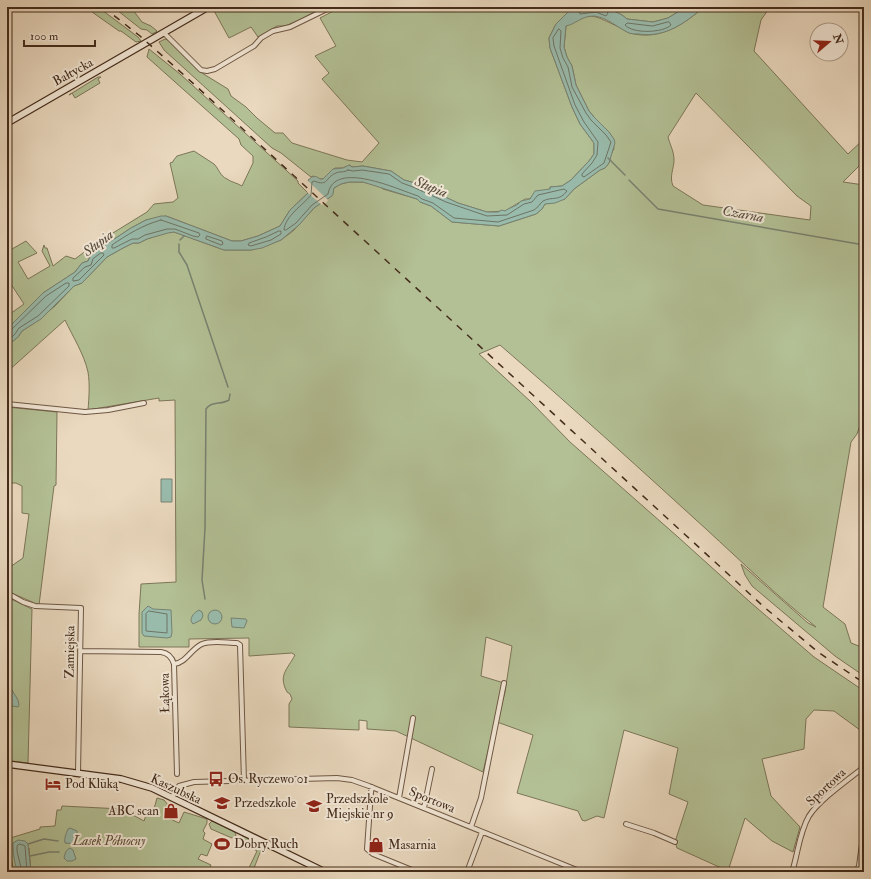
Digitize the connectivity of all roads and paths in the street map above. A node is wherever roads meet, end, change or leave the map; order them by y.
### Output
1 (208, 7) edge
2 (331, 7) edge
3 (164, 33) junction
4 (7, 123) edge
5 (144, 403) dead end
6 (7, 404) edge
7 (7, 593) edge
8 (80, 651) junction
9 (174, 664) junction
10 (504, 683) dead end
11 (412, 718) dead end
12 (7, 764) edge
13 (864, 767) edge
14 (432, 769) dead end
15 (78, 773) junction
16 (176, 774) dead end
17 (244, 780) junction
18 (372, 787) junction
19 (172, 797) junction
20 (399, 798) junction
21 (424, 808) junction
22 (626, 824) dead end
23 (471, 827) junction
24 (864, 829) edge
25 (482, 832) junction
26 (675, 842) dead end
27 (325, 872) edge
28 (417, 872) edge
29 (467, 872) edge
30 (582, 872) edge
31 (792, 872) edge
32 (856, 872) edge

1 - 3 main road, Bałtycka
2 - 3 street
3 - 4 main road, Bałtycka
5 - 6 street
7 - 8 street, Zamiejska
8 - 9 street, Łąkowa
8 - 15 street, Zamiejska
9 - 16 street, Łąkowa
9 - 17 street
10 - 23 street
11 - 20 street
12 - 15 main road, Kaszubska
13 - 31 street, Sportowa
14 - 21 street
15 - 19 main road, Kaszubska
17 - 18 street, Sportowa
17 - 19 street, Sportowa
18 - 20 street, Sportowa
18 - 28 street
19 - 27 main road, Kaszubska
20 - 21 street, Sportowa
21 - 23 street, Sportowa
22 - 26 street
23 - 25 street, Sportowa
24 - 32 street
25 - 29 street
25 - 30 street, Sportowa

